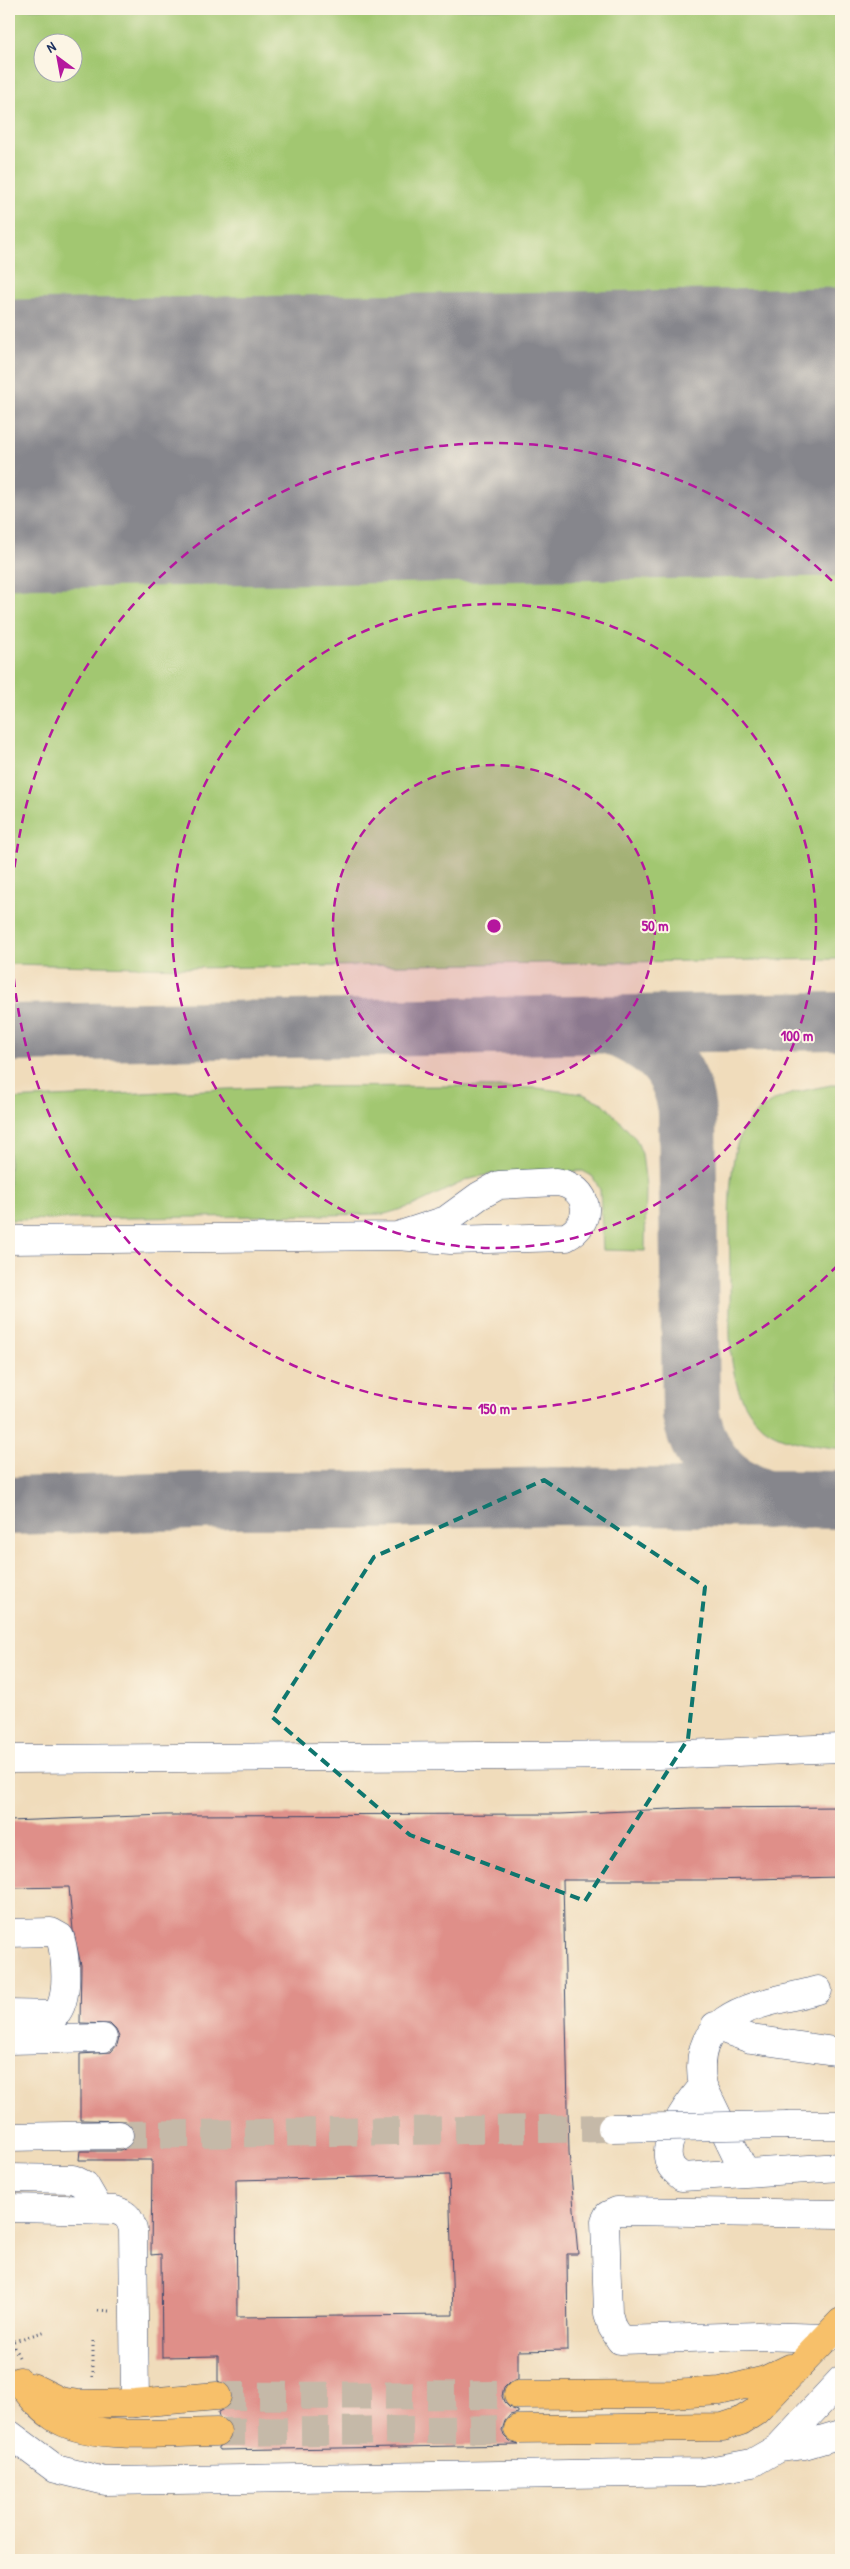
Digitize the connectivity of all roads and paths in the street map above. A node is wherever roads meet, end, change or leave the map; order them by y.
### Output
1 (397, 1236) junction
2 (9, 1240) edge
3 (841, 1748) edge
4 (9, 1759) edge
5 (9, 1933) edge
6 (818, 1990) dead end
7 (9, 2014) edge
8 (715, 2026) junction
9 (103, 2038) dead end
10 (9, 2040) edge
11 (841, 2052) edge
12 (703, 2086) junction
13 (841, 2125) edge
14 (612, 2128) tunnel mouth
15 (118, 2135) tunnel mouth
16 (9, 2137) edge
17 (841, 2167) edge
18 (745, 2173) junction
19 (9, 2178) edge
20 (9, 2208) edge
21 (99, 2209) junction
22 (841, 2214) edge
23 (834, 2330) edge
24 (46, 2331) dead end
25 (93, 2341) dead end
26 (800, 2362) junction
27 (14, 2373) edge
28 (841, 2380) edge
29 (518, 2395) tunnel mouth
30 (217, 2396) tunnel mouth
31 (135, 2403) junction
32 (94, 2404) junction
33 (518, 2429) tunnel mouth
34 (217, 2432) tunnel mouth
35 (9, 2434) edge
36 (841, 2434) edge
37 (778, 2448) junction

1 - 1 lane
1 - 2 lane
3 - 4 lane
5 - 7 lane
6 - 8 lane
8 - 11 lane
8 - 12 lane
9 - 10 lane
12 - 18 lane
12 - 18 lane
13 - 14 lane, bridge
15 - 16 lane
17 - 18 lane
19 - 21 lane
20 - 21 lane
21 - 31 lane
22 - 23 lane
23 - 26 main road
24 - 27 path
25 - 32 path
26 - 29 main road
26 - 33 main road
27 - 32 main road
27 - 34 main road
28 - 37 lane
30 - 31 main road
31 - 32 main road
35 - 37 lane
36 - 37 lane

